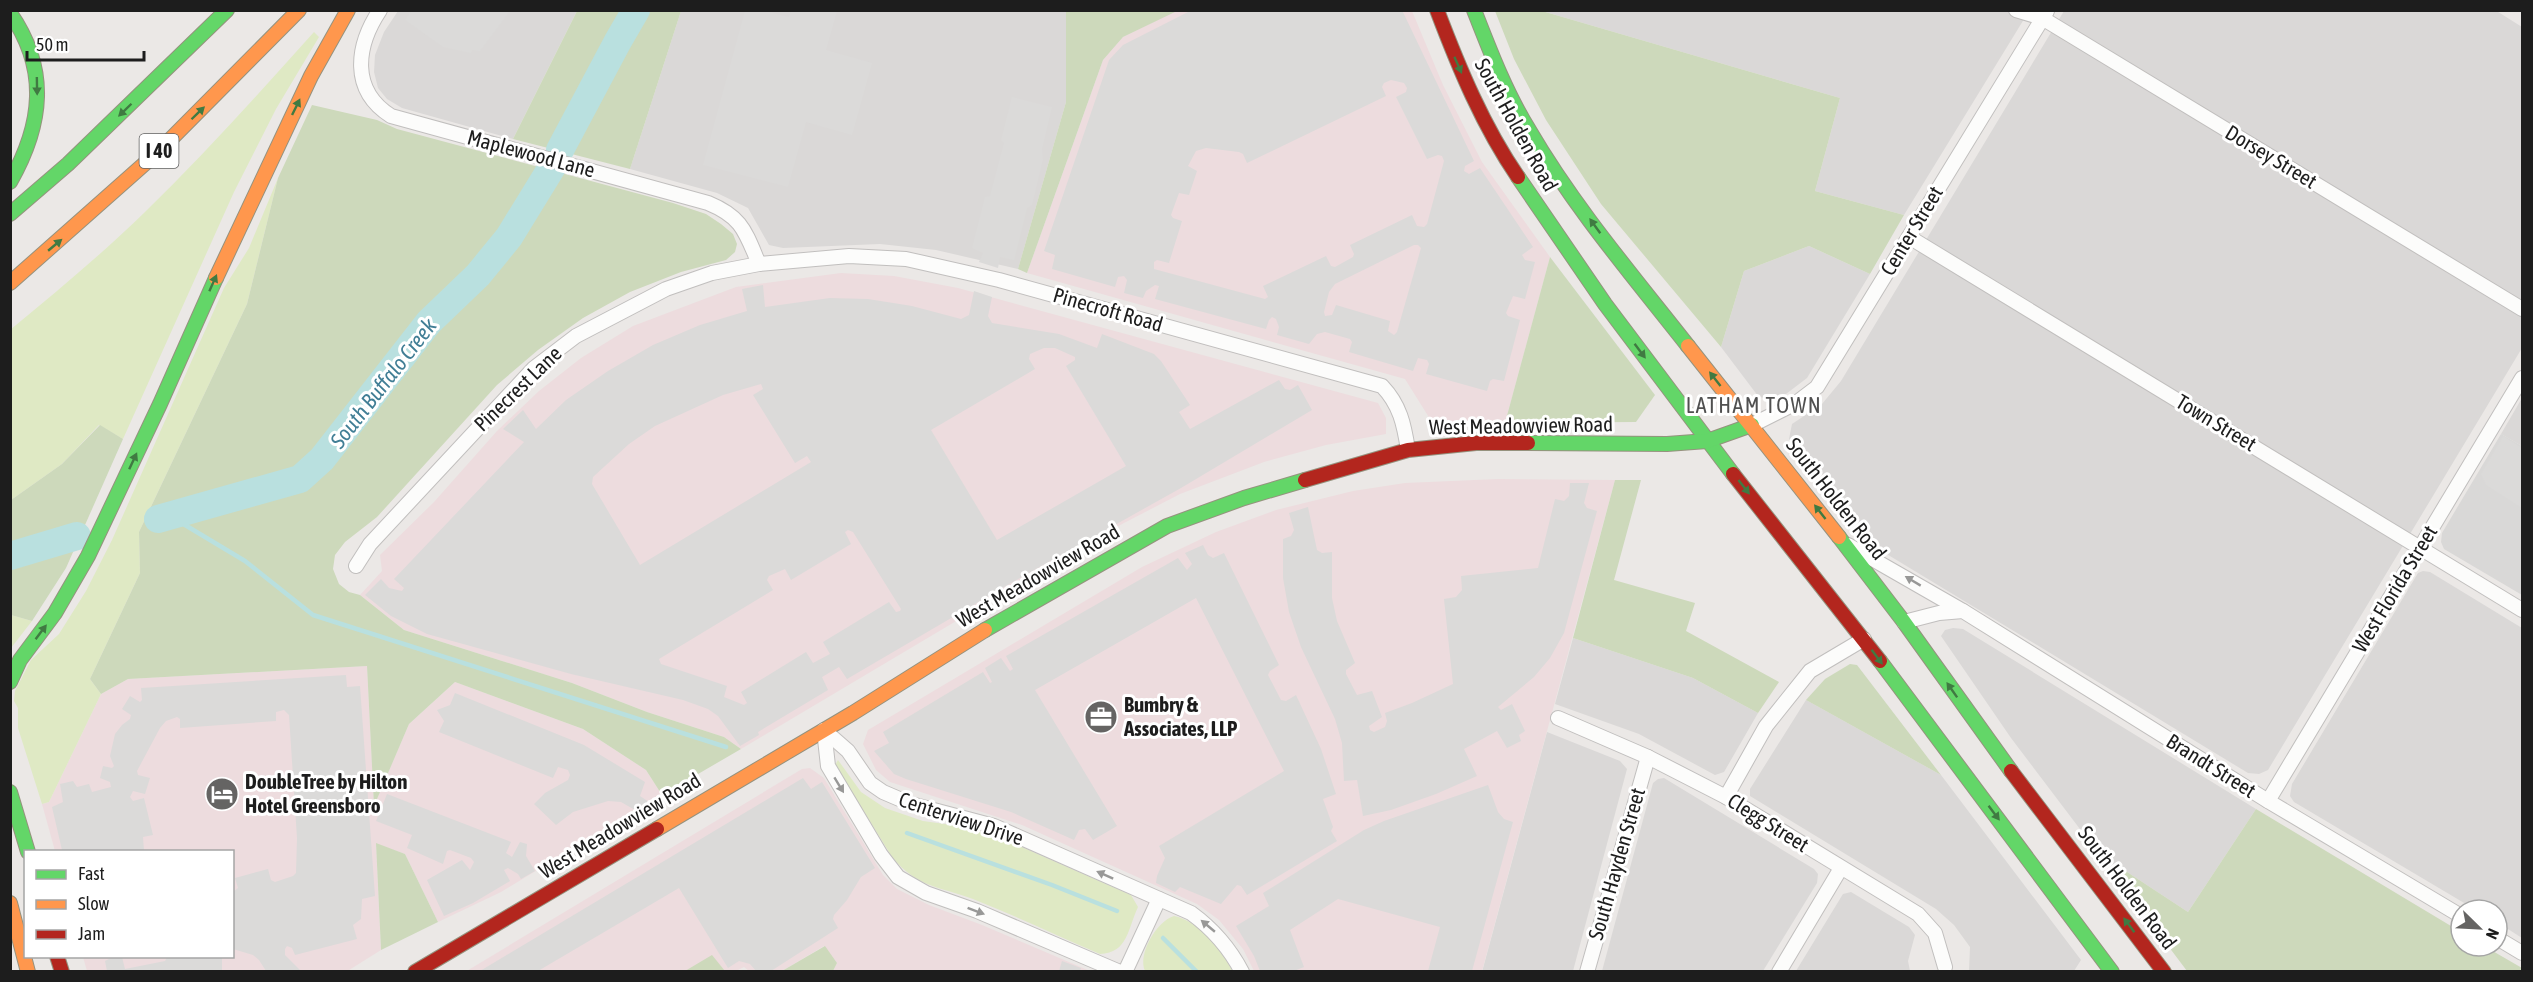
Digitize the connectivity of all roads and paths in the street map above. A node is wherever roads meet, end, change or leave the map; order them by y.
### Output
1 (227, 10) edge
2 (299, 10) edge
3 (348, 10) edge
4 (380, 10) edge
5 (1437, 10) edge
6 (1474, 10) edge
7 (2016, 10) edge
8 (10, 13) edge
9 (2045, 14) edge
10 (10, 182) edge
11 (10, 214) edge
12 (1909, 237) junction
13 (759, 264) junction
14 (10, 283) edge
15 (2523, 309) edge
16 (2523, 378) edge
17 (1752, 425) junction
18 (1707, 441) junction
19 (1408, 450) junction
20 (1844, 542) junction
21 (2420, 547) junction
22 (356, 566) dead end
23 (2523, 610) edge
24 (1964, 611) junction
25 (1904, 622) junction
26 (1864, 639) junction
27 (10, 682) edge
28 (1558, 718) dead end
29 (824, 730) junction
30 (1648, 757) junction
31 (10, 792) edge
32 (1726, 796) junction
33 (2268, 801) junction
34 (27, 850) edge
35 (1841, 868) junction
36 (1159, 899) junction
37 (10, 903) edge
38 (2449, 909) edge
39 (2509, 945) edge
40 (2523, 953) edge
41 (24, 957) edge
42 (1945, 967) dead end
43 (415, 972) edge
44 (1122, 972) edge
45 (1242, 972) edge
46 (1587, 972) edge
47 (1779, 972) edge
48 (2112, 972) edge
49 (2164, 972) edge

1 -> 11 main road, I 40
14 -> 2 main road, I 40
27 -> 3 main road
4 - 13 street, Maplewood Lane
5 -> 18 main road, South Holden Road
17 -> 6 main road, South Holden Road
7 - 9 street, Dorsey Street
8 -> 10 main road
9 - 12 street, Center Street
9 - 15 street, Dorsey Street
12 - 17 street, Center Street
12 - 21 street, Town Street
13 - 19 street, Pinecroft Road
13 - 22 street, Pinecrest Lane
16 - 21 street, West Florida Street
17 - 18 main road, West Meadowview Road
20 -> 17 main road, South Holden Road
18 - 19 main road, West Meadowview Road
18 -> 26 main road, South Holden Road
19 - 29 main road, West Meadowview Road
24 -> 20 street, Brandt Street
20 - 25 main road, South Holden Road
21 - 23 street, Town Street
21 - 33 street, West Florida Street
24 - 25 street
24 - 33 street, Brandt Street
49 -> 25 main road, South Holden Road
26 - 32 street
26 -> 48 main road, South Holden Road
28 - 30 street, Clegg Street
36 -> 29 street, Centerview Drive
29 - 43 main road, West Meadowview Road
29 -> 44 street
30 - 32 street, Clegg Street
30 - 46 street, South Hayden Street
31 - 34 main road
32 - 35 street, Clegg Street
33 - 38 street, Brandt Street
35 - 42 street, Clegg Street
35 - 47 street
36 - 44 street
45 -> 36 street, Centerview Drive
37 - 41 main road
39 - 40 street

